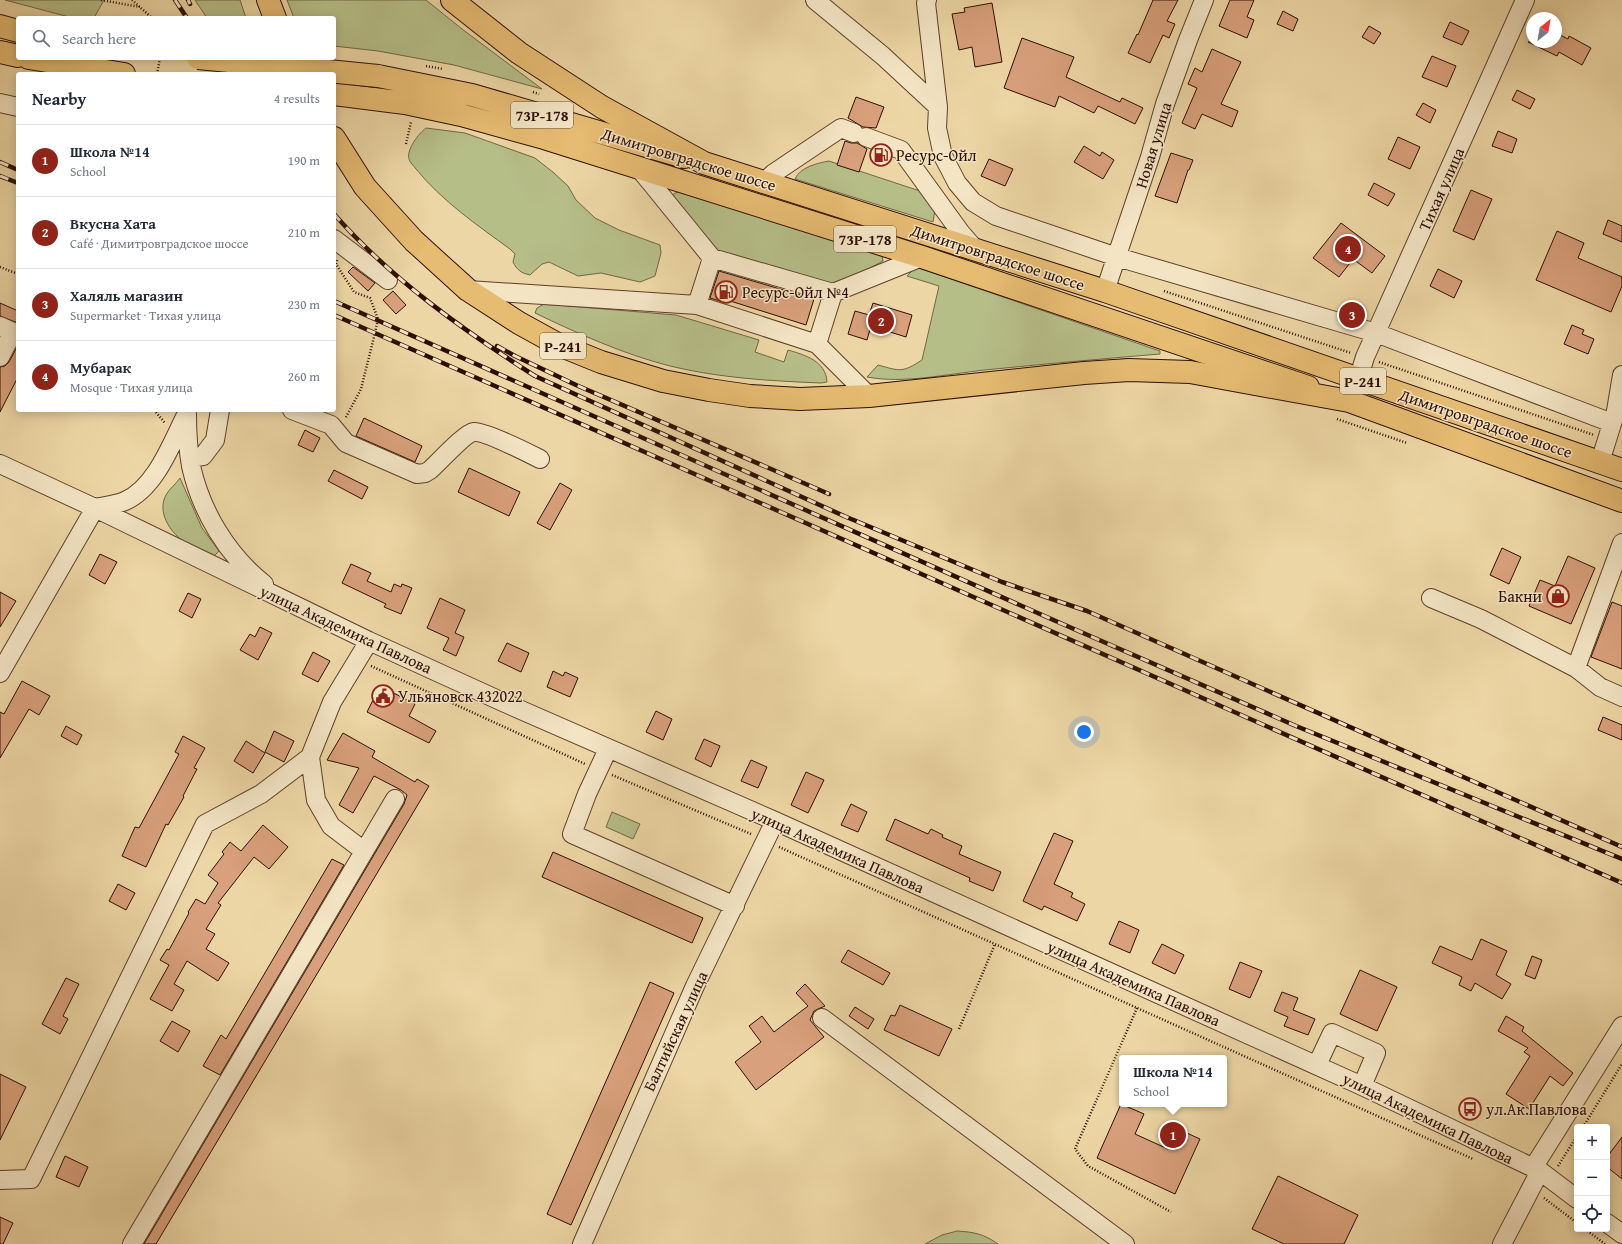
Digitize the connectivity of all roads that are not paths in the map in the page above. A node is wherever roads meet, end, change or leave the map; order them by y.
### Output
1 (268, 0) edge
2 (452, 0) edge
3 (815, 0) edge
4 (927, 0) edge
5 (1204, 0) edge
6 (1525, 0) edge
7 (275, 16) edge
8 (0, 26) edge
9 (16, 30) edge
10 (0, 52) edge
11 (16, 56) edge
12 (41, 60) edge
13 (218, 60) edge
14 (295, 60) edge
15 (112, 72) edge
16 (300, 72) edge
17 (336, 94) edge
18 (0, 103) edge
19 (16, 107) edge
20 (938, 107) junction
21 (336, 141) edge
22 (704, 163) junction
23 (638, 167) junction
24 (764, 182) junction
25 (338, 242) edge
26 (975, 250) junction
27 (922, 257) junction
28 (1117, 257) junction
29 (712, 258) junction
30 (388, 280) dead end
31 (468, 290) junction
32 (1105, 291) junction
33 (833, 293) junction
34 (697, 305) junction
35 (0, 326) edge
36 (1376, 333) junction
37 (817, 344) junction
38 (0, 357) edge
39 (1622, 374) edge
40 (1358, 380) junction
41 (869, 396) junction
42 (1349, 401) junction
43 (187, 412) edge
44 (220, 412) edge
45 (297, 412) edge
46 (1614, 421) edge
47 (190, 458) junction
48 (540, 459) dead end
49 (1600, 462) junction
50 (0, 464) edge
51 (1622, 470) edge
52 (1622, 501) edge
53 (95, 508) junction
54 (1621, 547) edge
55 (1617, 571) edge
56 (1430, 598) dead end
57 (300, 607) junction
58 (369, 641) junction
59 (1576, 668) junction
60 (0, 673) edge
61 (1622, 697) edge
62 (608, 749) junction
63 (310, 757) junction
64 (395, 799) dead end
65 (775, 821) junction
66 (364, 851) junction
67 (735, 906) junction
68 (822, 1018) dead end
69 (1622, 1026) edge
70 (1317, 1065) junction
71 (1362, 1086) junction
72 (1537, 1170) junction
73 (0, 1180) edge
74 (1574, 1197) edge
75 (1610, 1224) edge
76 (1622, 1234) edge
77 (132, 1244) edge
78 (582, 1244) edge
79 (1125, 1244) edge
80 (1502, 1244) edge

1 - 7 main road
2 - 22 main road, Р-241
3 - 20 street
4 - 20 street
5 - 28 street, Новая улица
6 - 36 street, Тихая улица
8 - 9 main road
10 - 11 main road
12 - 15 main road
13 - 22 main road, Димитровградское шоссе / 73Р-178, bridge
14 - 16 main road
17 - 23 main road, Димитровградское шоссе / 73Р-178
18 - 19 street
20 - 28 street
21 - 31 main road, Р-241
22 - 24 main road, Димитровградское шоссе / Р-241
23 - 27 main road, Димитровградское шоссе / 73Р-178
23 - 29 street
24 - 26 main road, Димитровградское шоссе / Р-241
24 - 26 street
25 - 30 street
26 - 32 main road, Димитровградское шоссе / Р-241
27 - 33 street
27 - 42 main road, Димитровградское шоссе / 73Р-178
28 - 32 street, Новая улица
28 - 36 street
29 - 33 street
29 - 34 street
31 - 34 street
31 - 41 main road, Р-241
32 - 40 main road, Димитровградское шоссе / Р-241
33 - 37 street
34 - 37 street
35 - 38 street
36 - 40 street, Тихая улица
36 - 46 street
37 - 41 street
39 - 46 street
40 - 49 main road, Димитровградское шоссе / Р-241
41 - 42 main road, Р-241
42 - 52 main road, Димитровградское шоссе / Р-241
43 - 47 street
43 - 53 street
44 - 47 street
45 - 48 street
46 - 49 street
47 - 57 street
49 - 51 main road, Димитровградское шоссе / Р-241
50 - 53 street, улица Академика Павлова
53 - 57 street, улица Академика Павлова
53 - 60 street
54 - 55 street
55 - 59 street
56 - 59 street
57 - 58 street, улица Академика Павлова
58 - 62 street, улица Академика Павлова
58 - 63 street
59 - 61 street
62 - 65 street, улица Академика Павлова
62 - 67 street
63 - 66 street
63 - 73 street
64 - 66 street
65 - 67 street, Балтийская улица
65 - 70 street, улица Академика Павлова
66 - 77 street
67 - 78 street, Балтийская улица
68 - 79 street
69 - 72 street
70 - 71 street, улица Академика Павлова
70 - 71 street
71 - 72 street, улица Академика Павлова
72 - 74 street, улица Академика Павлова
72 - 80 street
75 - 76 street

